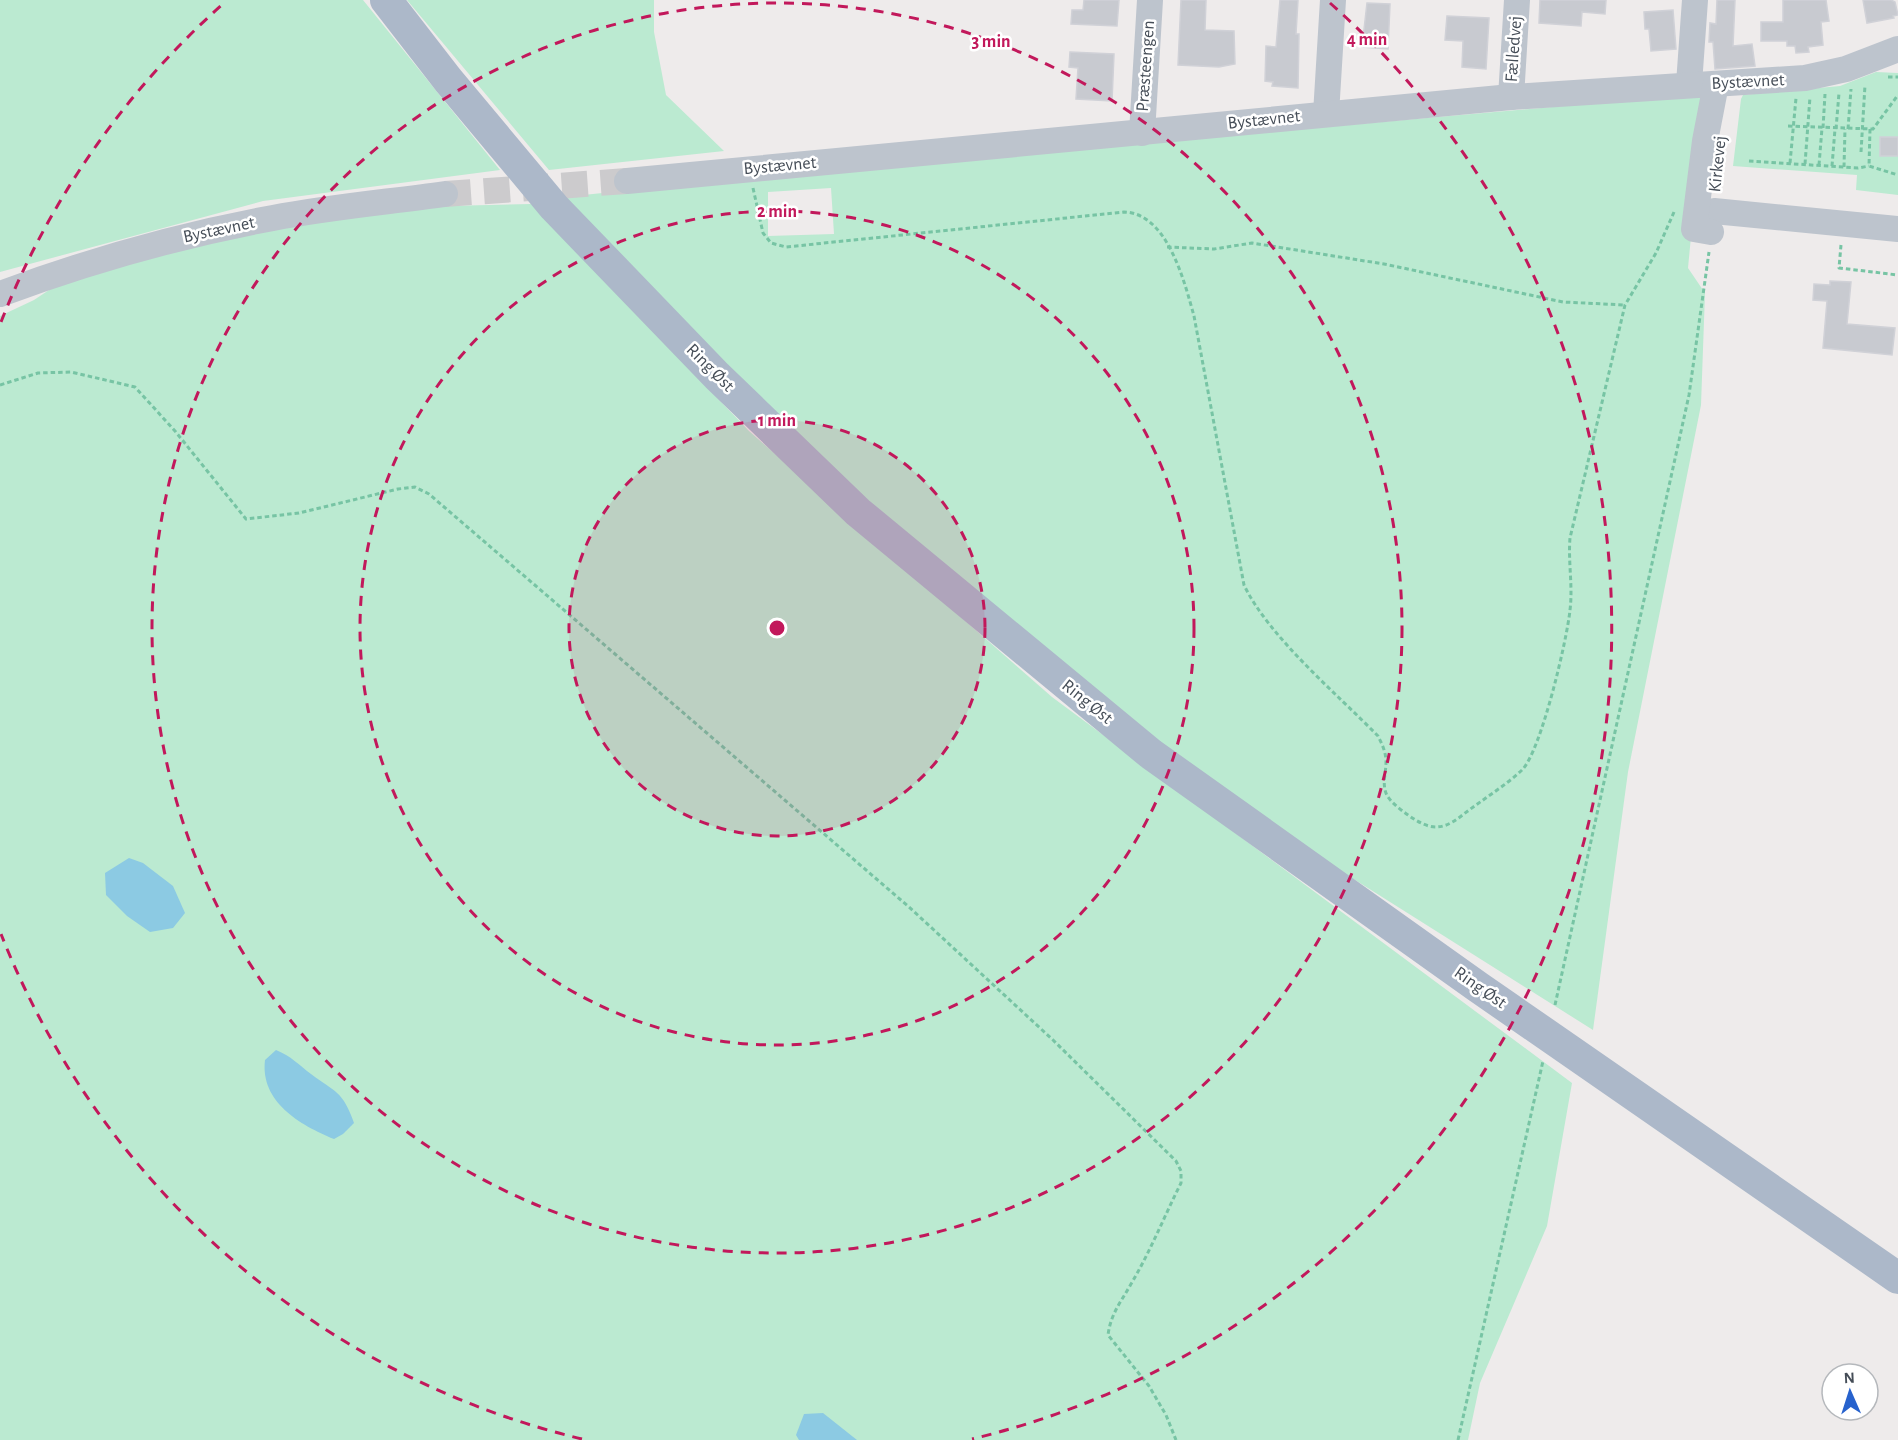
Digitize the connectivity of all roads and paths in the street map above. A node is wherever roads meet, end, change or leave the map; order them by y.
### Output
1 (386, 0) edge
2 (1150, 0) edge
3 (1333, 0) edge
4 (1517, 0) edge
5 (1695, 0) edge
6 (1898, 49) edge
7 (1865, 80) dead end
8 (1689, 84) junction
9 (1721, 84) junction
10 (1851, 84) dead end
11 (1839, 88) dead end
12 (1826, 90) dead end
13 (1810, 92) dead end
14 (1797, 93) dead end
15 (1898, 95) edge
16 (1511, 97) junction
17 (1326, 114) junction
18 (1788, 126) dead end
19 (1793, 126) junction
20 (1808, 127) junction
21 (1822, 128) junction
22 (1836, 129) junction
23 (1847, 129) junction
24 (1862, 129) junction
25 (1870, 129) junction
26 (1142, 133) junction
27 (1861, 152) dead end
28 (1749, 161) dead end
29 (1790, 163) junction
30 (1805, 164) junction
31 (1819, 165) junction
32 (1832, 166) junction
33 (1869, 166) junction
34 (1844, 167) junction
35 (749, 169) junction
36 (1898, 175) edge
37 (627, 181) tunnel mouth
38 (445, 194) tunnel mouth
39 (1675, 210) dead end
40 (1842, 223) junction
41 (1712, 229) junction
42 (1898, 229) edge
43 (1167, 247) junction
44 (1898, 275) edge
45 (0, 294) edge
46 (1625, 305) junction
47 (0, 385) edge
48 (1555, 1005) dead end
49 (1543, 1058) dead end
50 (1898, 1278) edge
51 (1176, 1440) edge
52 (1458, 1440) edge

1 - 50 main road, Ring Øst
2 - 26 street, Præsteengen
3 - 17 street
4 - 16 street, Fælledvej
5 - 8 street
6 - 9 street, Bystævnet
7 - 24 path
8 - 9 street, Bystævnet
8 - 16 street, Bystævnet
9 - 41 street
10 - 23 path
11 - 22 path
12 - 21 path
13 - 20 path
14 - 19 path
15 - 25 path
16 - 17 street, Bystævnet
17 - 26 street, Bystævnet
18 - 19 path
19 - 20 path
19 - 29 path
20 - 21 path
20 - 30 path
21 - 22 path
21 - 31 path
22 - 23 path
22 - 32 path
23 - 24 path
23 - 34 path
24 - 25 path
24 - 27 path
25 - 33 path
26 - 35 street, Bystævnet
28 - 29 path
29 - 30 path
30 - 31 path
31 - 32 path
32 - 34 path
33 - 34 path
33 - 36 path
35 - 37 street, Bystævnet
35 - 43 path
38 - 45 street, Bystævnet
39 - 46 path
40 - 41 street
40 - 42 street
40 - 44 path
41 - 48 path
43 - 46 path
43 - 46 path
47 - 51 path
49 - 52 path

